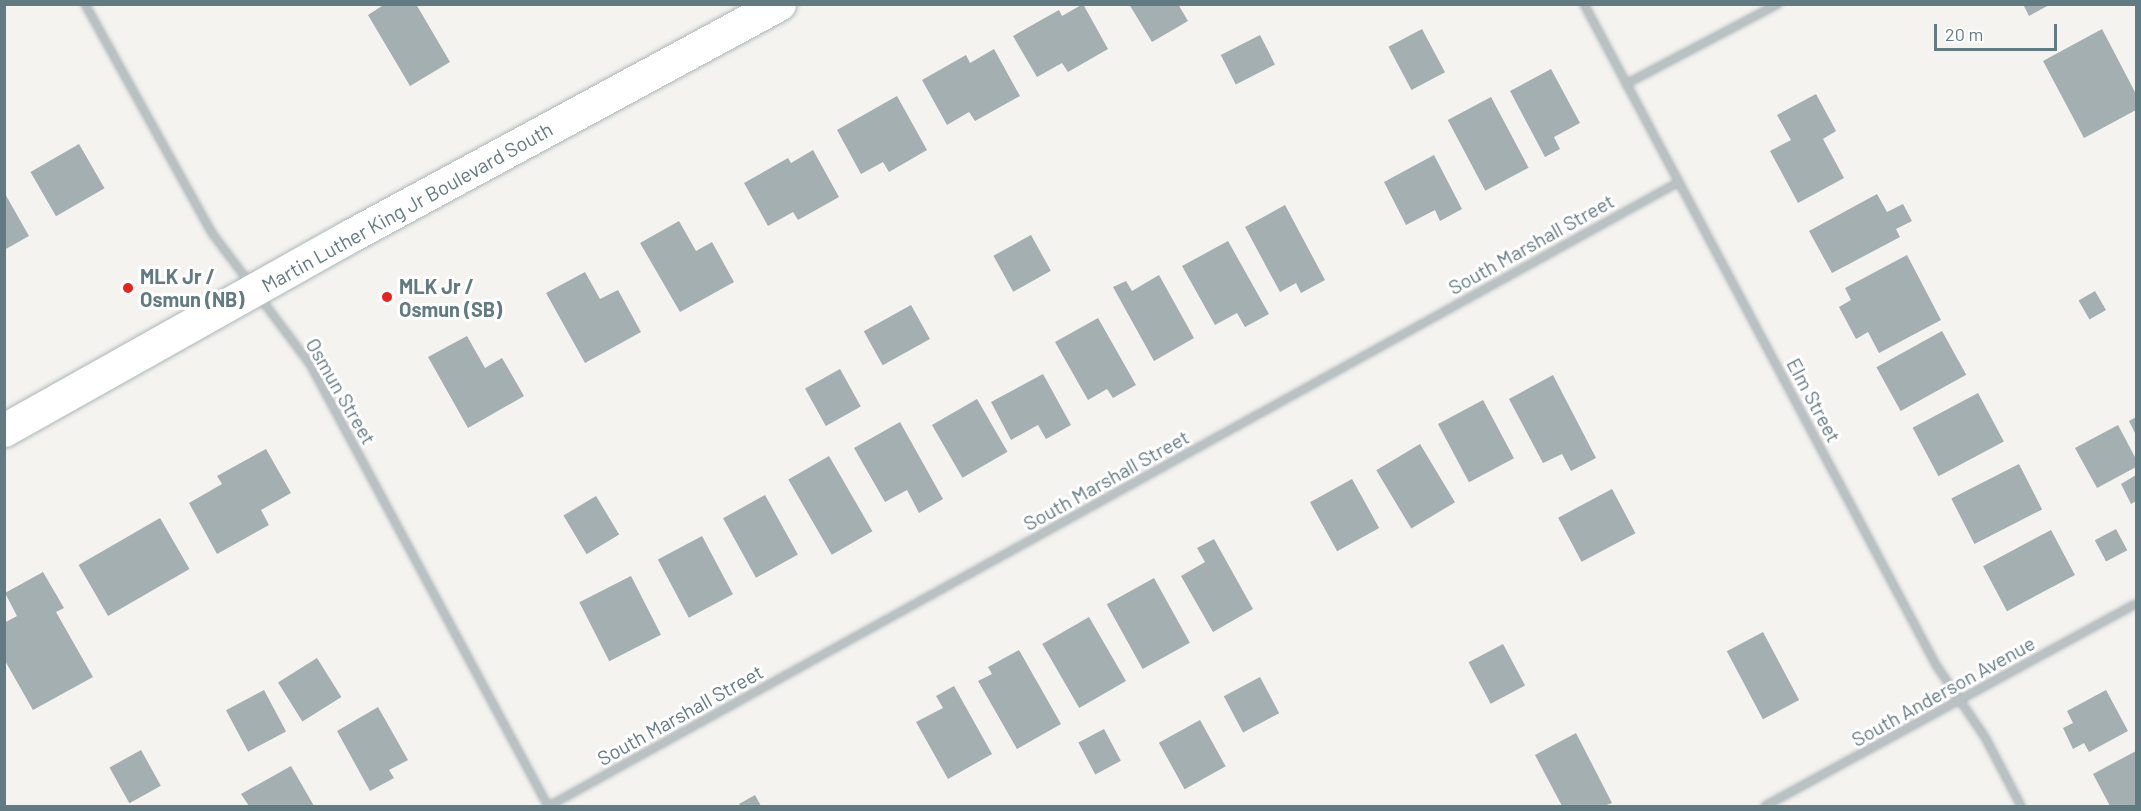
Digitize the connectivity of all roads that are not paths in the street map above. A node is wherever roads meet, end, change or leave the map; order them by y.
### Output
1 (85, 4) edge
2 (779, 4) edge
3 (1584, 4) edge
4 (1778, 4) edge
5 (1626, 84) junction
6 (1678, 182) junction
7 (255, 290) junction
8 (4, 430) edge
9 (2136, 604) edge
10 (1960, 700) junction
11 (549, 807) edge
12 (1765, 807) edge
13 (2021, 807) edge

1 - 7 street, Osmun Street
2 - 7 main road, Martin Luther King Jr Boulevard South
3 - 5 street, Elm Street
4 - 5 street
5 - 6 street, Elm Street
6 - 10 street, Elm Street
6 - 11 street, South Marshall Street
7 - 8 main road, Martin Luther King Jr Boulevard South
7 - 11 street, Osmun Street
9 - 10 street, South Anderson Avenue
10 - 12 street, South Anderson Avenue
10 - 13 street, Elm Street

